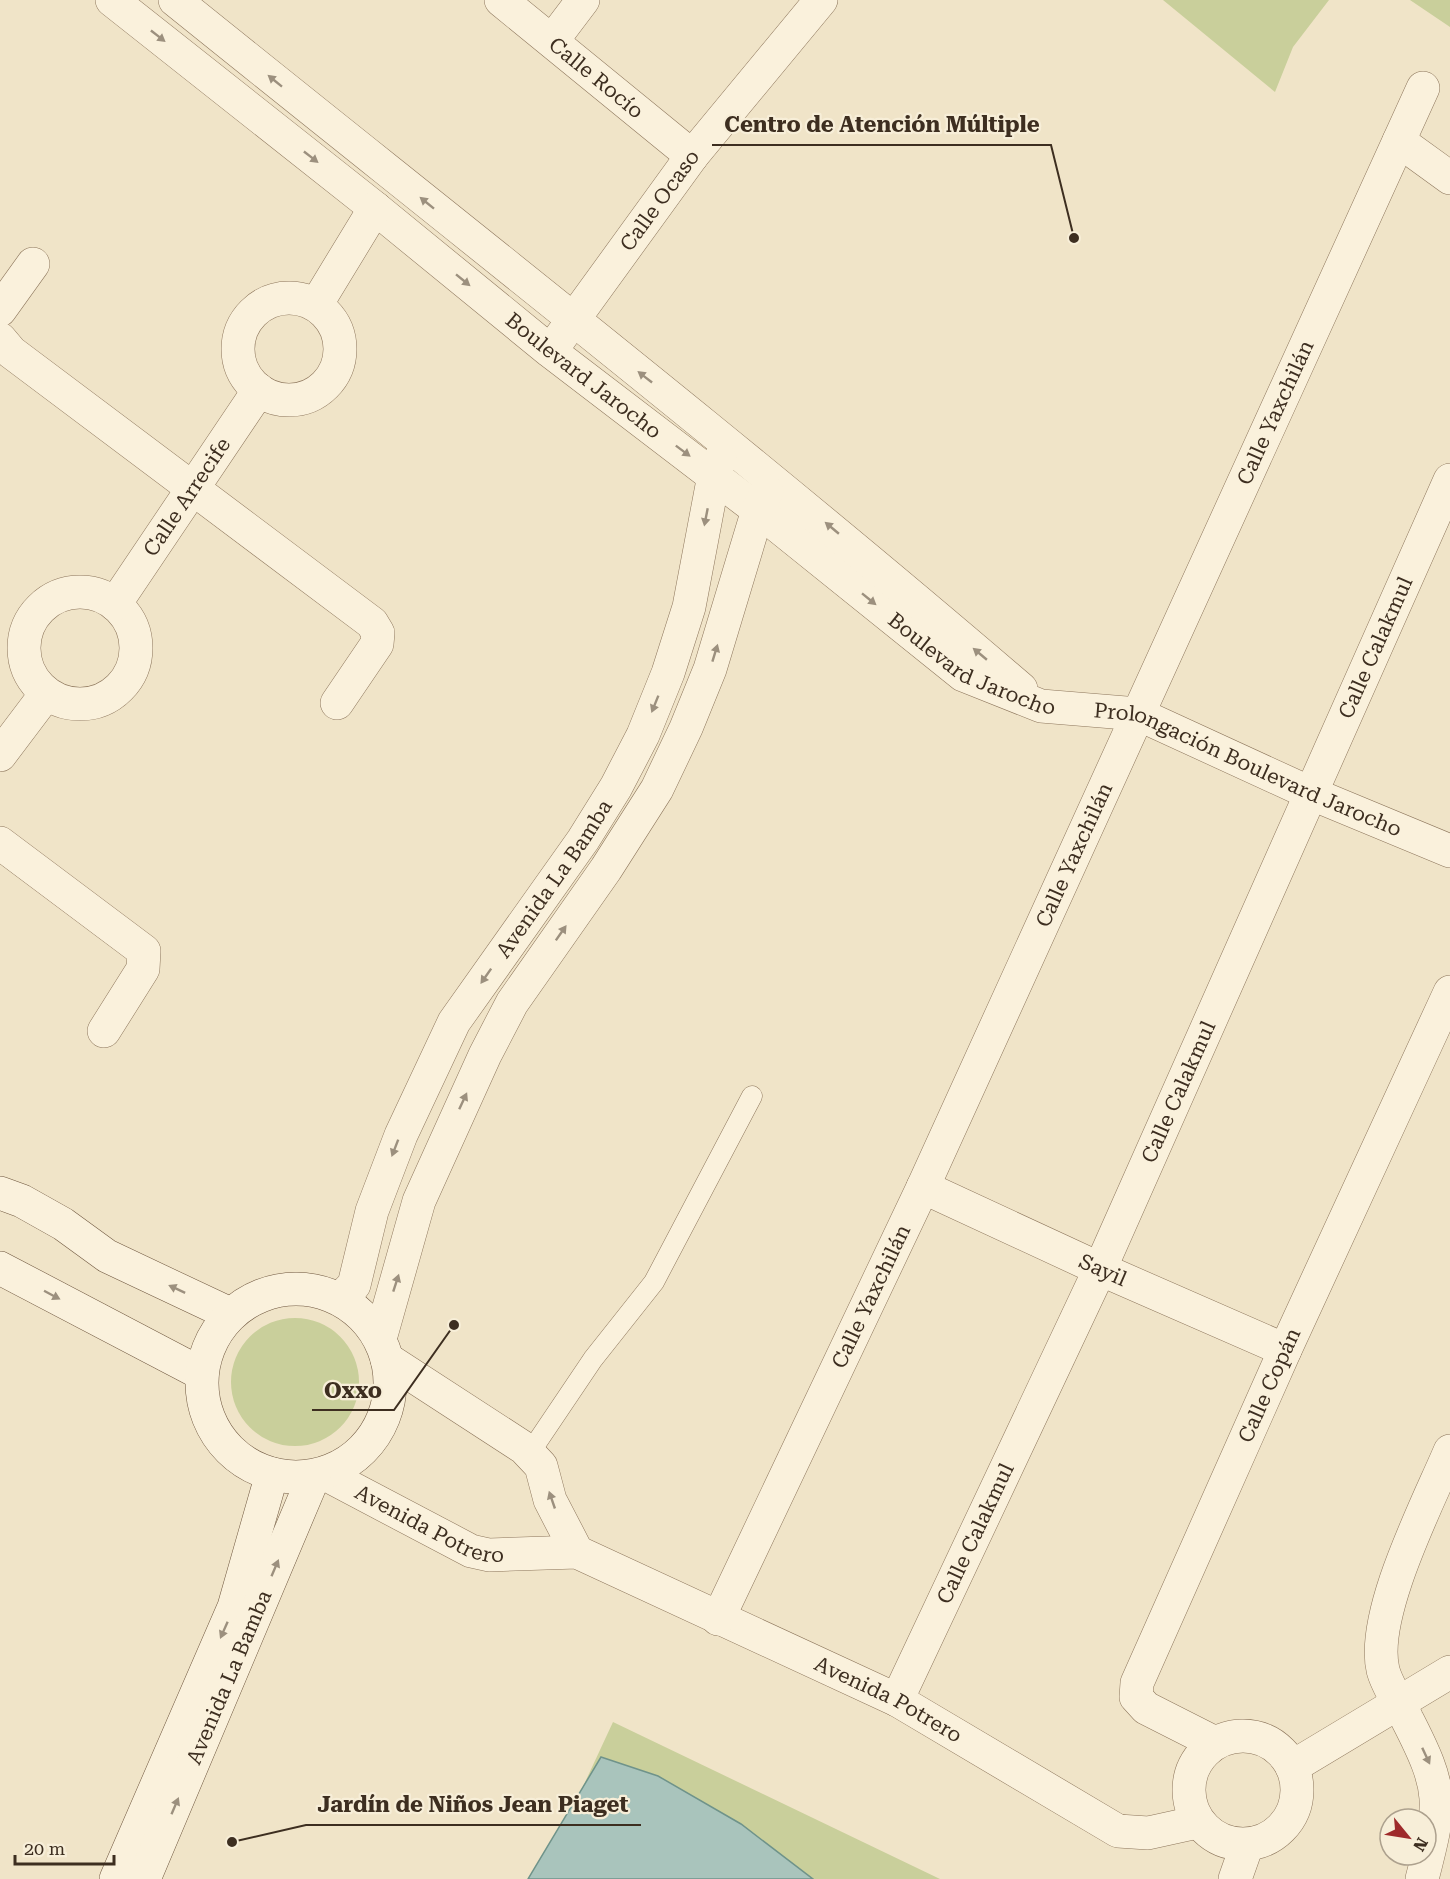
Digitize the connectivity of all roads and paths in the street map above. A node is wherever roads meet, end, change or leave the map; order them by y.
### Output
1 (112, 0) edge
2 (175, 0) edge
3 (501, 0) edge
4 (583, 0) edge
5 (821, 0) edge
6 (552, 41) junction
7 (1423, 88) dead end
8 (1398, 141) junction
9 (692, 156) junction
10 (1450, 178) edge
11 (375, 208) junction
12 (33, 264) dead end
13 (316, 305) junction
14 (0, 310) edge
15 (573, 321) junction
16 (0, 339) edge
17 (550, 351) junction
18 (259, 390) junction
19 (726, 440) junction
20 (714, 475) junction
21 (773, 478) junction
22 (1450, 480) edge
23 (192, 488) junction
24 (758, 510) junction
25 (115, 604) junction
26 (46, 694) junction
27 (337, 702) dead end
28 (1041, 706) junction
29 (1138, 714) junction
30 (0, 755) edge
31 (1310, 794) junction
32 (0, 843) edge
33 (1450, 851) edge
34 (1450, 992) edge
35 (105, 1031) dead end
36 (752, 1096) dead end
37 (923, 1187) junction
38 (0, 1193) edge
39 (0, 1268) edge
40 (1101, 1269) junction
41 (340, 1299) junction
42 (230, 1314) junction
43 (384, 1349) junction
44 (1285, 1350) junction
45 (202, 1374) junction
46 (1450, 1451) edge
47 (530, 1454) junction
48 (272, 1474) junction
49 (319, 1475) junction
50 (577, 1552) junction
51 (718, 1619) junction
52 (1450, 1672) edge
53 (897, 1700) junction
54 (1400, 1704) junction
55 (1215, 1743) junction
56 (1292, 1767) junction
57 (1198, 1822) junction
58 (1247, 1845) junction
59 (116, 1879) edge
60 (144, 1879) edge
61 (1235, 1879) edge
62 (1422, 1879) edge

1 -> 11 street, Boulevard Jarocho
15 -> 2 street, Boulevard Jarocho
3 - 6 street, Calle Rocío
4 - 6 street
5 - 9 street, Calle Ocaso
6 - 9 street, Calle Rocío
7 - 8 street, Calle Yaxchilán
8 - 10 street
8 - 29 street, Calle Yaxchilán
9 - 15 street, Calle Ocaso
11 - 13 street
11 -> 17 street, Boulevard Jarocho
12 - 14 street
13 - 18 street
13 - 18 street
15 - 17 street, Calle Ocaso
19 -> 15 street, Boulevard Jarocho
16 - 23 street
17 -> 20 street, Boulevard Jarocho
18 - 23 street, Calle Arrecife
19 - 20 street, Avenida La Bamba
19 - 21 street, Boulevard Jarocho
20 - 24 street, Boulevard Jarocho
20 -> 41 street, Avenida La Bamba
21 - 24 street, Avenida La Bamba
28 -> 21 street, Boulevard Jarocho
22 - 31 street, Calle Calakmul
23 - 25 street, Calle Arrecife
23 - 27 street
24 -> 28 street, Boulevard Jarocho
43 -> 24 street, Avenida La Bamba
25 - 26 street
25 - 26 street
26 - 30 street
28 - 29 street, Prolongación Boulevard Jarocho
29 - 31 street, Prolongación Boulevard Jarocho
29 - 37 street, Calle Yaxchilán
31 - 33 street, Prolongación Boulevard Jarocho
31 - 40 street, Calle Calakmul
32 - 35 street
34 - 44 street, Calle Copán
36 - 47 lane
37 - 40 street, Sayil
37 - 51 street, Calle Yaxchilán
42 -> 38 street
39 -> 45 street
40 - 44 street, Sayil
40 - 53 street, Calle Calakmul
41 - 42 street
41 - 43 street
42 - 45 street
43 - 47 street
43 - 49 street
44 - 55 street, Calle Copán
45 - 48 street
46 - 54 street
50 -> 47 street
48 - 49 street
48 -> 59 street, Avenida La Bamba
49 - 50 street, Avenida Potrero
60 -> 49 street, Avenida La Bamba
50 - 51 street, Avenida Potrero
51 - 53 street, Avenida Potrero
52 - 54 street
53 - 57 street, Avenida Potrero
54 - 56 street
54 -> 62 street
55 - 56 street
55 - 57 street
56 - 58 street
57 - 58 street
58 - 61 street

